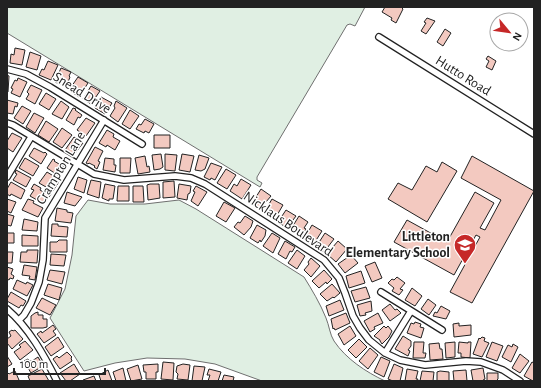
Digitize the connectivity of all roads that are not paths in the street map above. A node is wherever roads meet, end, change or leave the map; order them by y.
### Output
1 (379, 37) dead end
2 (7, 69) edge
3 (104, 120) junction
4 (7, 123) edge
5 (534, 134) edge
6 (31, 137) junction
7 (142, 144) dead end
8 (76, 165) junction
9 (7, 177) edge
10 (381, 292) dead end
11 (7, 309) edge
12 (411, 311) junction
13 (19, 320) junction
14 (442, 330) dead end
15 (385, 353) junction
16 (57, 381) edge
17 (520, 381) edge

1 - 5 street, Hutto Road
2 - 3 street, Snead Drive
3 - 7 street, Snead Drive
3 - 8 street, Crampton Lane
4 - 6 street, Nicklaus Boulevard
6 - 8 street, Nicklaus Boulevard
6 - 9 street
8 - 13 street, Crampton Lane
8 - 15 street, Nicklaus Boulevard
10 - 12 street
11 - 13 street
12 - 14 street
12 - 15 street
13 - 16 street
15 - 17 street, Nicklaus Boulevard

